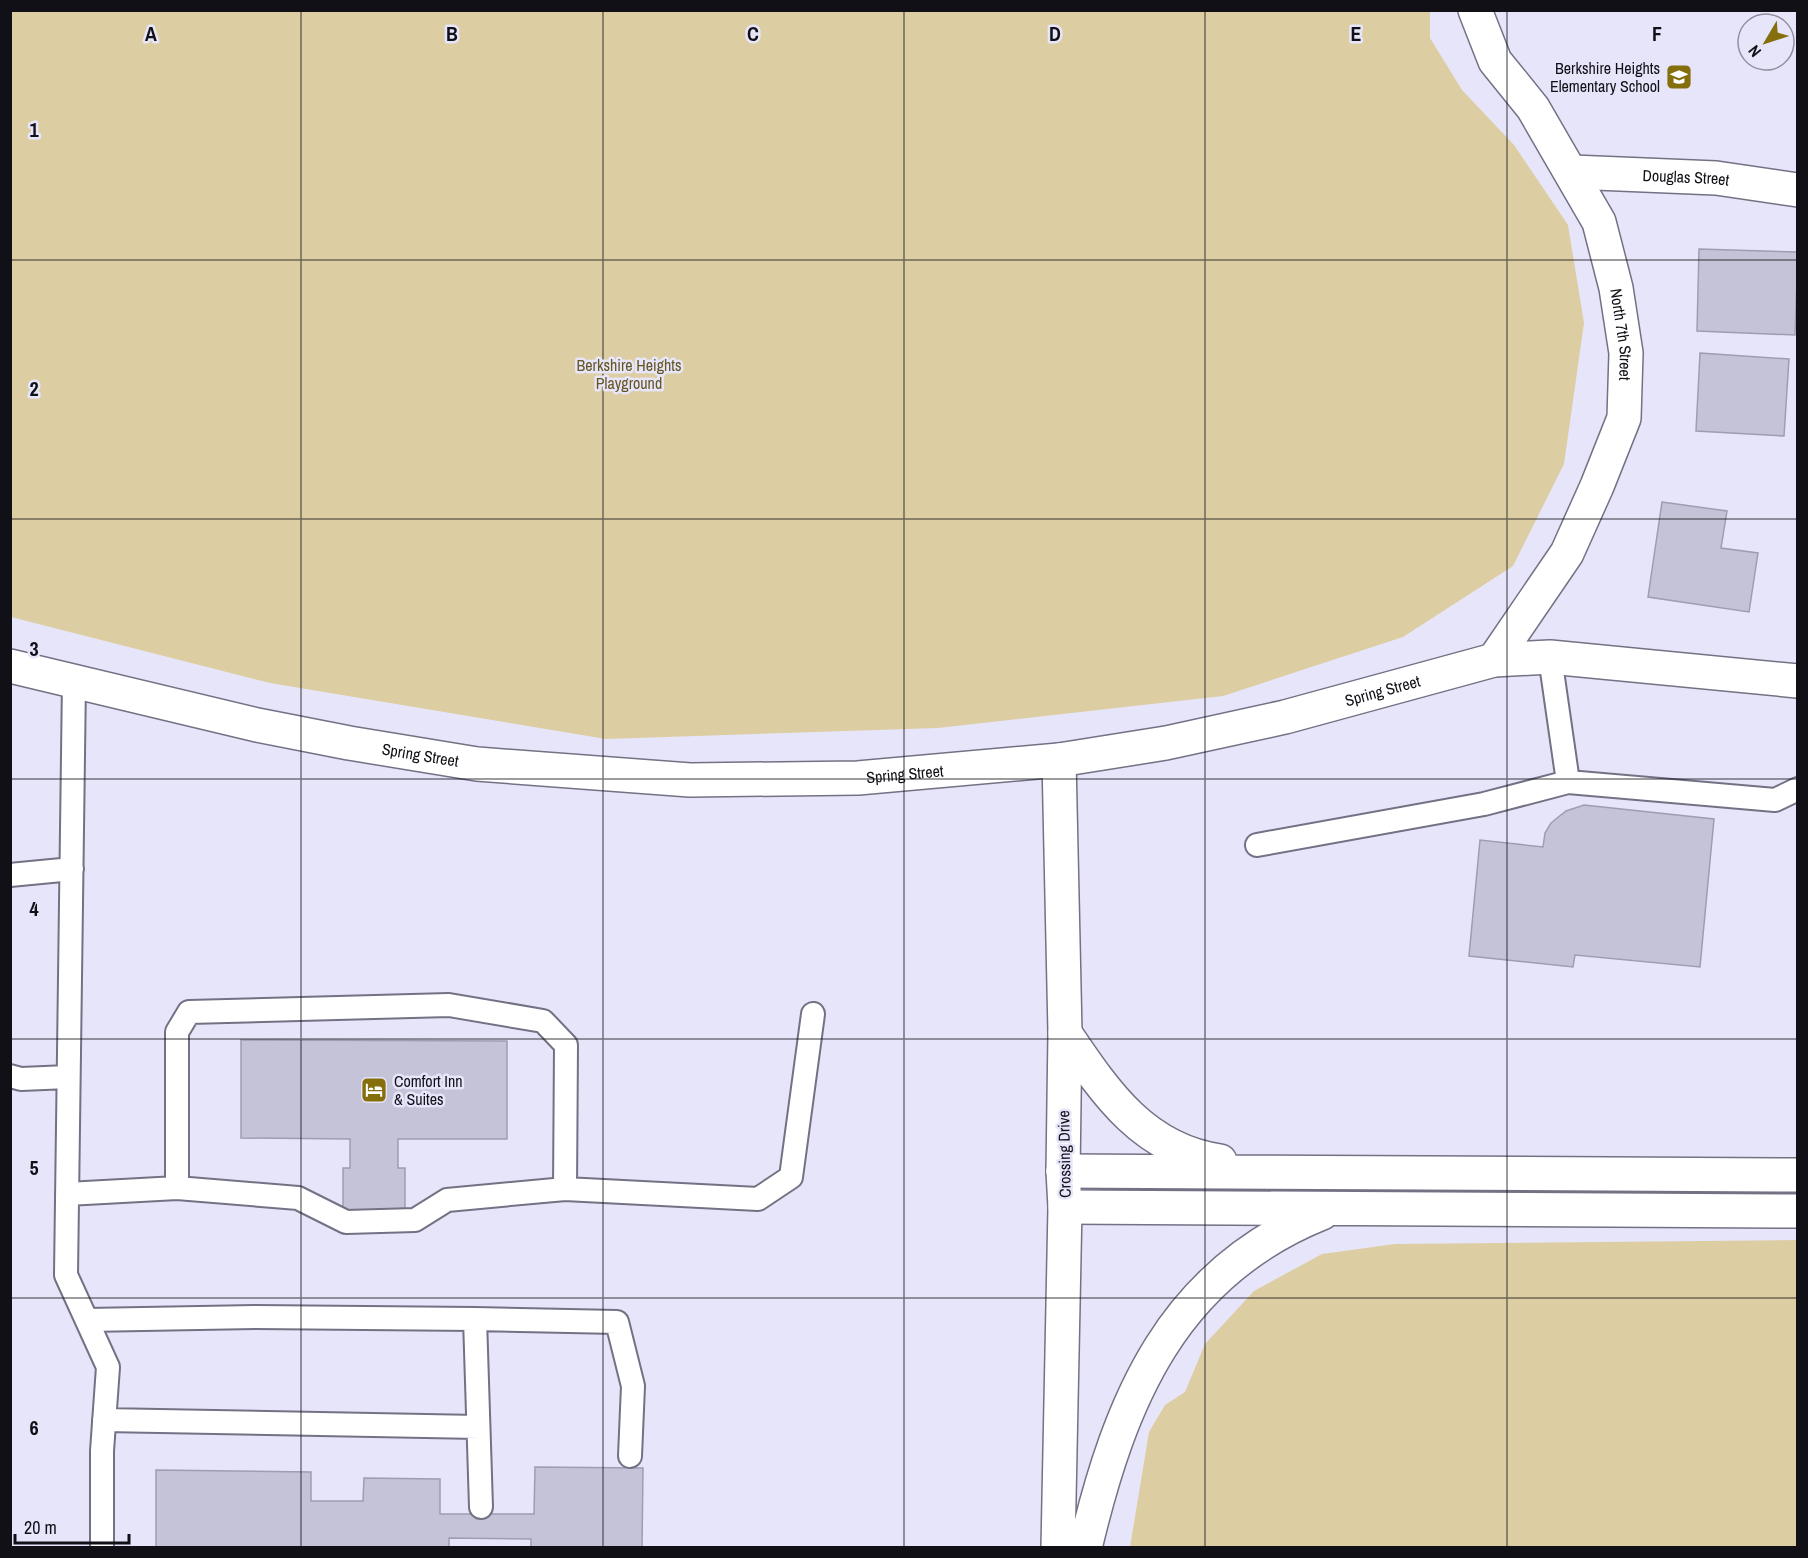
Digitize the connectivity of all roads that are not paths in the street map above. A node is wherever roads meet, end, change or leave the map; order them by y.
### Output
1 (1475, 10) edge
2 (1572, 172) junction
3 (1797, 190) edge
4 (1550, 657) junction
5 (1494, 660) junction
6 (10, 666) edge
7 (74, 681) junction
8 (1797, 681) edge
9 (1059, 760) junction
10 (1568, 782) junction
11 (1797, 789) edge
12 (1257, 845) dead end
13 (72, 869) junction
14 (10, 875) edge
15 (813, 1014) dead end
16 (1065, 1032) junction
17 (10, 1076) edge
18 (68, 1077) junction
19 (1063, 1171) junction
20 (1290, 1172) junction
21 (1797, 1175) edge
22 (177, 1188) junction
23 (565, 1188) junction
24 (67, 1194) junction
25 (1065, 1207) junction
26 (1333, 1208) junction
27 (1797, 1211) edge
28 (475, 1319) junction
29 (87, 1320) junction
30 (104, 1420) junction
31 (478, 1427) junction
32 (630, 1456) dead end
33 (481, 1507) dead end
34 (102, 1548) edge
35 (1058, 1548) edge
36 (1084, 1548) edge

1 - 2 main road, North 7th Street
2 - 3 main road, Douglas Street
2 - 5 main road, North 7th Street
4 - 5 main road, Spring Street
4 - 8 main road, Spring Street
4 - 10 lane
5 - 9 main road, Spring Street
6 - 7 main road, Spring Street
7 - 9 main road, Spring Street
7 - 13 lane
9 - 16 main road, Crossing Drive
10 - 11 lane
10 - 12 lane
13 - 14 lane
13 - 18 lane
15 - 23 lane
16 - 19 main road, Crossing Drive
16 - 20 main road
17 - 18 lane
18 - 24 lane
19 - 20 main road
19 - 25 main road, Crossing Drive
20 - 21 main road
22 - 23 lane
22 - 23 lane
22 - 24 lane
24 - 29 lane
25 - 26 main road
25 - 35 main road, Crossing Drive
26 - 27 main road
26 - 36 main road
28 - 29 lane
28 - 31 lane
28 - 32 lane
29 - 30 lane
30 - 31 lane
30 - 34 lane
31 - 33 lane

